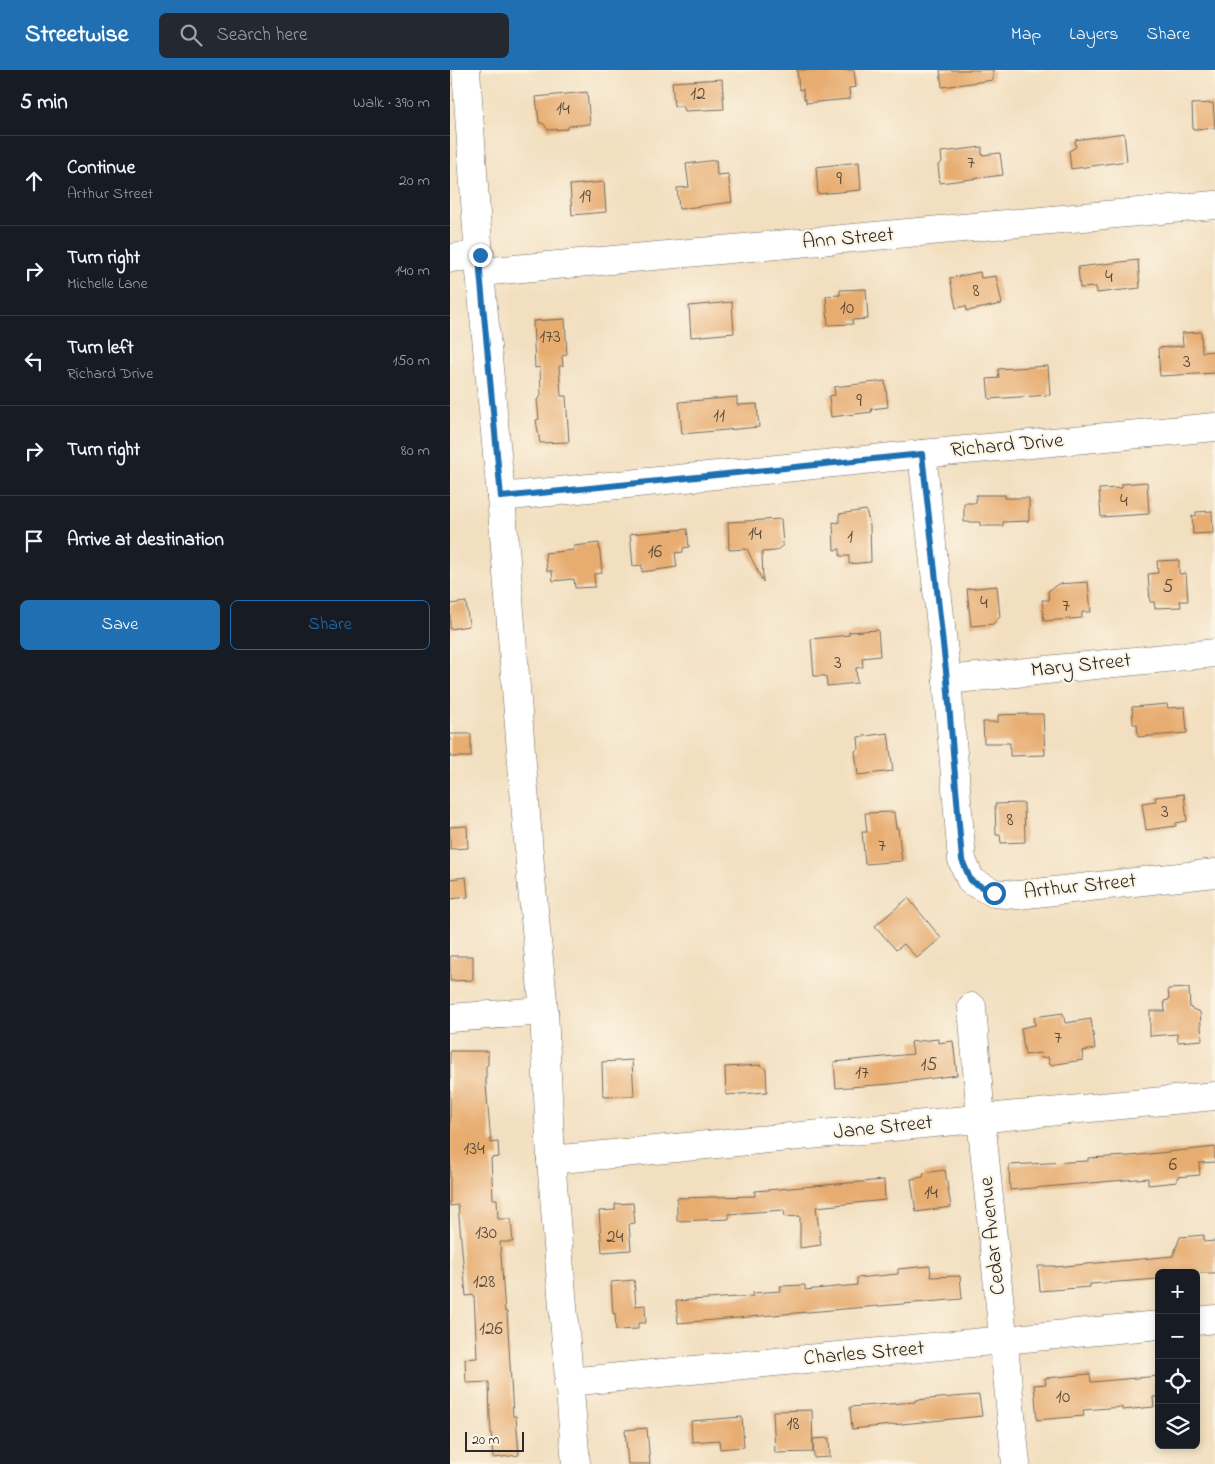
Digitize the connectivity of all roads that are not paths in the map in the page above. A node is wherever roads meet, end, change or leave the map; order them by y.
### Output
1 (466, 70) edge
2 (1215, 206) edge
3 (450, 258) edge
4 (480, 263) junction
5 (1215, 427) edge
6 (922, 454) junction
7 (501, 497) junction
8 (1215, 653) edge
9 (947, 680) junction
10 (1215, 873) edge
11 (972, 1007) dead end
12 (544, 1011) junction
13 (450, 1018) edge
14 (1215, 1096) edge
15 (981, 1119) junction
16 (551, 1160) junction
17 (1215, 1319) edge
18 (1200, 1321) edge
19 (1155, 1325) edge
20 (1003, 1341) junction
21 (568, 1382) junction
22 (576, 1464) edge
23 (1016, 1464) edge

1 - 4 street
2 - 4 street, Ann Street
3 - 4 street, Ann Street
4 - 7 street
5 - 6 street, Richard Drive
6 - 7 street, Richard Drive
6 - 9 street
7 - 12 street
8 - 9 street, Mary Street
9 - 10 street, Arthur Street
11 - 15 street, Cedar Avenue
12 - 13 street
12 - 16 street
14 - 15 street, Jane Street
15 - 16 street, Jane Street
15 - 20 street, Cedar Avenue
16 - 21 street
17 - 18 street
19 - 20 street, Charles Street
20 - 21 street, Charles Street
20 - 23 street, Cedar Avenue
21 - 22 street

